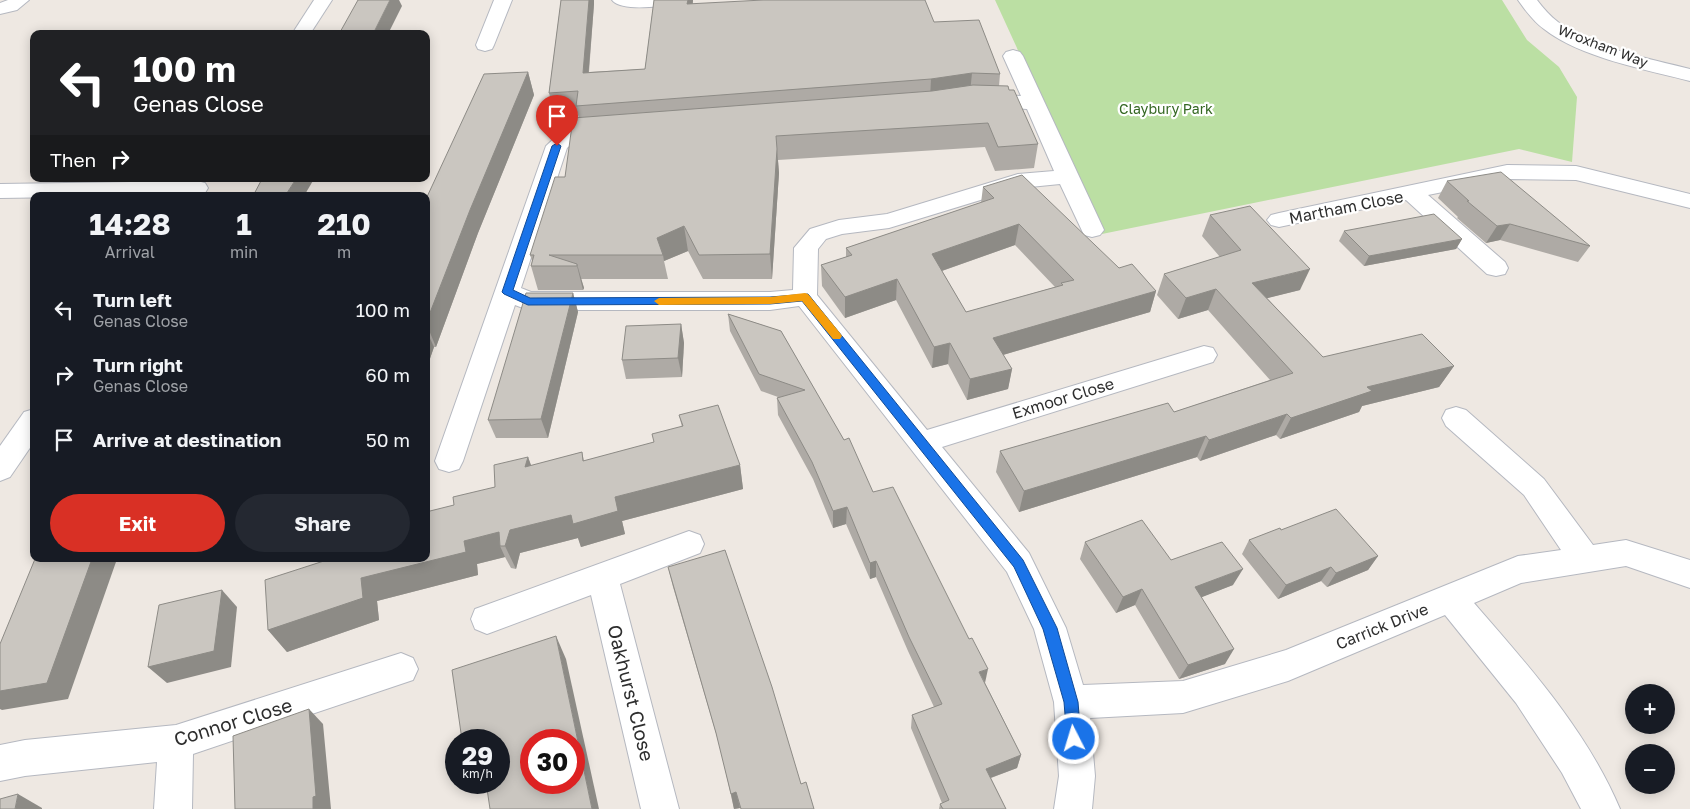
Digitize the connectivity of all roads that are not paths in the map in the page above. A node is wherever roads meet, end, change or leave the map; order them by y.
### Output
1 (324, 0) edge
2 (503, 0) edge
3 (673, 0) edge
4 (1527, 0) edge
5 (624, 1) edge
6 (304, 30) edge
7 (485, 45) dead end
8 (1013, 56) dead end
9 (1690, 74) edge
10 (962, 101) edge
11 (1035, 103) junction
12 (624, 129) edge
13 (1068, 177) junction
14 (197, 188) edge
15 (0, 191) edge
16 (1412, 193) junction
17 (1690, 202) edge
18 (1279, 220) dead end
19 (1092, 230) dead end
20 (1496, 268) dead end
21 (507, 292) junction
22 (805, 297) junction
23 (1204, 355) dead end
24 (1456, 418) dead end
25 (30, 426) edge
26 (923, 442) junction
27 (449, 461) dead end
28 (0, 468) edge
29 (690, 544) dead end
30 (1585, 559) junction
31 (1690, 574) edge
32 (602, 576) junction
33 (1451, 598) junction
34 (488, 618) dead end
35 (401, 669) dead end
36 (1071, 702) junction
37 (176, 742) junction
38 (0, 763) edge
39 (173, 809) edge
40 (660, 809) edge
41 (1073, 809) edge
42 (1601, 809) edge

1 - 6 street
2 - 7 street
3 - 5 street
4 - 9 street, Wroxham Way
8 - 11 street
10 - 11 street
11 - 13 street
12 - 21 street
13 - 19 street
13 - 22 street
14 - 15 street
16 - 17 street, Martham Close
16 - 18 street, Martham Close
16 - 20 street, Martham Close
21 - 22 street
21 - 27 street
22 - 26 street
23 - 26 street, Exmoor Close
24 - 30 street
25 - 28 street
26 - 36 street
29 - 32 street
30 - 31 street, Carrick Drive
30 - 33 street, Carrick Drive
32 - 34 street
32 - 40 street, Oakhurst Close
33 - 36 street, Carrick Drive
33 - 42 street
35 - 37 street, Connor Close
36 - 41 street
37 - 38 street, Connor Close
37 - 39 street

